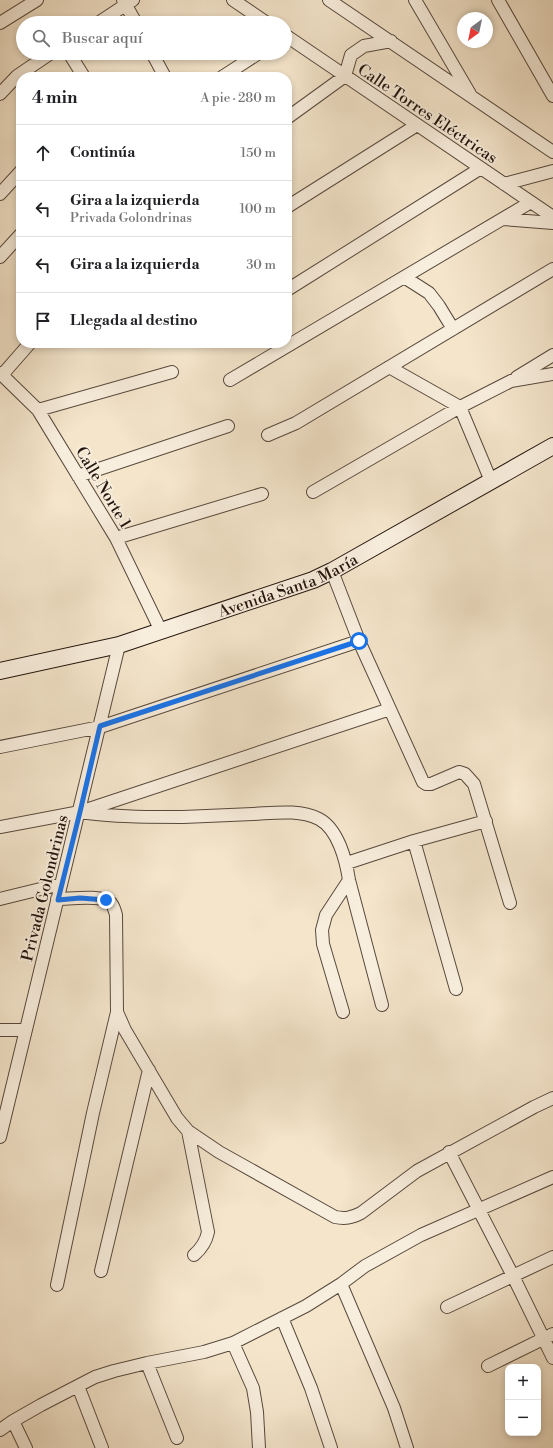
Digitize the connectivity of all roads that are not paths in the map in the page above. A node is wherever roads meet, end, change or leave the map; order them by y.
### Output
1 (37, 0) edge
2 (234, 0) edge
3 (329, 0) edge
4 (415, 0) edge
5 (498, 0) edge
6 (128, 1) edge
7 (108, 16) edge
8 (133, 16) edge
9 (257, 16) edge
10 (0, 23) edge
11 (292, 41) edge
12 (391, 41) junction
13 (41, 60) edge
14 (73, 60) edge
15 (156, 60) edge
16 (248, 60) edge
17 (23, 72) edge
18 (81, 72) edge
19 (162, 72) edge
20 (230, 72) edge
21 (345, 76) junction
22 (16, 77) edge
23 (2, 86) edge
24 (553, 96) edge
25 (472, 97) junction
26 (292, 114) edge
27 (417, 125) junction
28 (553, 152) edge
29 (481, 168) junction
30 (553, 171) edge
31 (16, 177) edge
32 (504, 184) junction
33 (0, 194) edge
34 (531, 202) junction
35 (292, 204) edge
36 (553, 218) edge
37 (504, 219) junction
38 (553, 223) edge
39 (16, 239) edge
40 (0, 257) edge
41 (553, 269) edge
42 (404, 277) junction
43 (292, 287) edge
44 (453, 329) junction
45 (292, 343) edge
46 (25, 348) edge
47 (284, 348) edge
48 (553, 355) edge
49 (389, 367) junction
50 (172, 372) dead end
51 (1, 374) edge
52 (553, 374) edge
53 (230, 380) dead end
54 (511, 381) junction
55 (460, 407) junction
56 (38, 410) junction
57 (228, 426) dead end
58 (268, 435) dead end
59 (553, 446) edge
60 (78, 476) junction
61 (491, 480) junction
62 (314, 492) dead end
63 (262, 494) dead end
64 (116, 538) junction
65 (332, 571) junction
66 (161, 631) junction
67 (359, 641) junction
68 (119, 645) junction
69 (0, 671) edge
70 (390, 709) junction
71 (100, 726) junction
72 (0, 747) edge
73 (80, 812) junction
74 (486, 821) junction
75 (0, 827) edge
76 (414, 841) junction
77 (347, 863) junction
78 (349, 880) junction
79 (61, 884) junction
80 (0, 899) edge
81 (58, 900) junction
82 (510, 903) dead end
83 (456, 989) dead end
84 (382, 1005) dead end
85 (117, 1012) junction
86 (343, 1012) dead end
87 (0, 1030) edge
88 (26, 1030) junction
89 (149, 1070) junction
90 (553, 1098) edge
91 (188, 1131) junction
92 (0, 1137) edge
93 (449, 1152) junction
94 (553, 1177) edge
95 (478, 1210) junction
96 (194, 1255) dead end
97 (553, 1257) edge
98 (101, 1271) dead end
99 (513, 1276) junction
100 (341, 1284) junction
101 (57, 1285) dead end
102 (447, 1307) dead end
103 (282, 1318) junction
104 (548, 1336) edge
105 (233, 1342) junction
106 (553, 1358) edge
107 (147, 1363) junction
108 (488, 1366) dead end
109 (78, 1386) junction
110 (13, 1421) junction
111 (0, 1430) edge
112 (177, 1438) dead end
113 (26, 1448) edge
114 (102, 1448) edge
115 (259, 1448) edge
116 (331, 1448) edge
117 (407, 1448) edge

1 - 10 street
2 - 9 street
3 - 12 street
4 - 25 street
5 - 24 street
6 - 7 street
6 - 8 street
11 - 21 street, Calle Torres Eléctricas
12 - 21 street
12 - 25 street
13 - 17 street
14 - 18 street
15 - 19 street
16 - 20 street
21 - 26 street
21 - 27 street, Calle Torres Eléctricas
22 - 23 street
25 - 28 street
27 - 29 street, Calle Torres Eléctricas
27 - 35 street
29 - 32 street, Calle Torres Eléctricas
29 - 43 street
30 - 32 street
31 - 33 street
32 - 34 street, Calle Torres Eléctricas
34 - 36 street, Calle Torres Eléctricas
34 - 37 street
37 - 38 street
37 - 42 street
39 - 40 street
41 - 44 street
42 - 44 street
42 - 45 street
44 - 49 street
46 - 51 street
47 - 53 street
48 - 54 street
49 - 55 street
49 - 58 street
50 - 56 street
51 - 56 street, Calle Norte 1
52 - 54 street
54 - 55 street
55 - 61 street
55 - 62 street
56 - 60 street, Calle Norte 1
57 - 60 street
59 - 61 main road, Avenida Santa María
60 - 64 street, Calle Norte 1
61 - 65 main road, Avenida Santa María
63 - 64 street
64 - 66 street, Calle Norte 1
65 - 66 main road, Avenida Santa María
65 - 67 street
66 - 68 main road, Avenida Santa María
67 - 70 street
67 - 71 street
68 - 69 main road, Avenida Santa María
68 - 71 street, Privada Golondrinas
70 - 73 street
70 - 74 street
71 - 72 street
71 - 73 street, Privada Golondrinas
73 - 75 street
73 - 77 street
73 - 79 street, Privada Golondrinas
74 - 76 street
74 - 82 street
76 - 77 street
76 - 83 street
77 - 78 street
78 - 84 street
78 - 86 street
79 - 80 street
79 - 81 street, Privada Golondrinas
81 - 85 street
81 - 88 street, Privada Golondrinas
85 - 89 street
85 - 101 street
87 - 88 street
88 - 92 street, Privada Golondrinas
89 - 91 street
89 - 98 street
90 - 93 street
91 - 93 street
91 - 96 street
93 - 95 street
94 - 95 street
95 - 99 street
95 - 100 street
97 - 99 street
99 - 102 street
99 - 104 street
100 - 103 street
100 - 117 street
103 - 105 street
103 - 116 street
104 - 106 street
104 - 108 street
105 - 107 street
105 - 115 street
107 - 109 street
107 - 112 street
109 - 110 street
109 - 114 street
110 - 111 street
110 - 113 street

